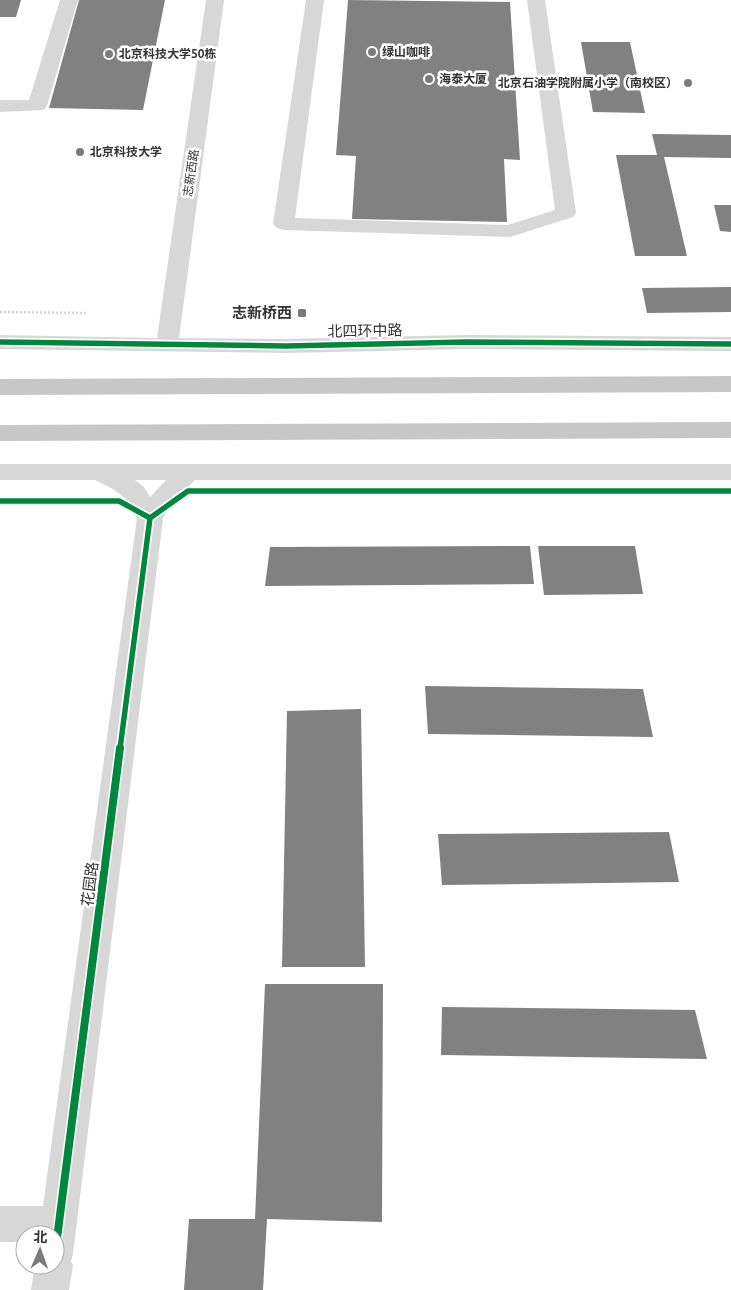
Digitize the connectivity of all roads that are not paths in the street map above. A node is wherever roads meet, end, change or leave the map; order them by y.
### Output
1 (69, 0) edge
2 (216, 0) edge
3 (315, 0) edge
4 (536, 0) edge
5 (0, 106) edge
6 (0, 342) edge
7 (731, 344) edge
8 (167, 345) junction
9 (731, 384) edge
10 (0, 387) edge
11 (731, 430) edge
12 (0, 433) edge
13 (0, 472) edge
14 (97, 472) junction
15 (189, 472) junction
16 (731, 472) edge
17 (150, 518) junction
18 (0, 1224) edge
19 (59, 1225) edge
20 (15, 1228) edge
21 (52, 1275) edge
22 (50, 1290) edge

1 - 5 street
2 - 8 street, 志新西路
3 - 4 street
6 - 8 street, 北四环中路
7 - 8 street, 北四环中路
9 - 10 highway
11 - 12 highway
13 - 14 street
14 - 15 street
14 - 17 street
15 - 16 street
15 - 17 street
17 - 19 street, 花园路
18 - 20 street
21 - 22 street

